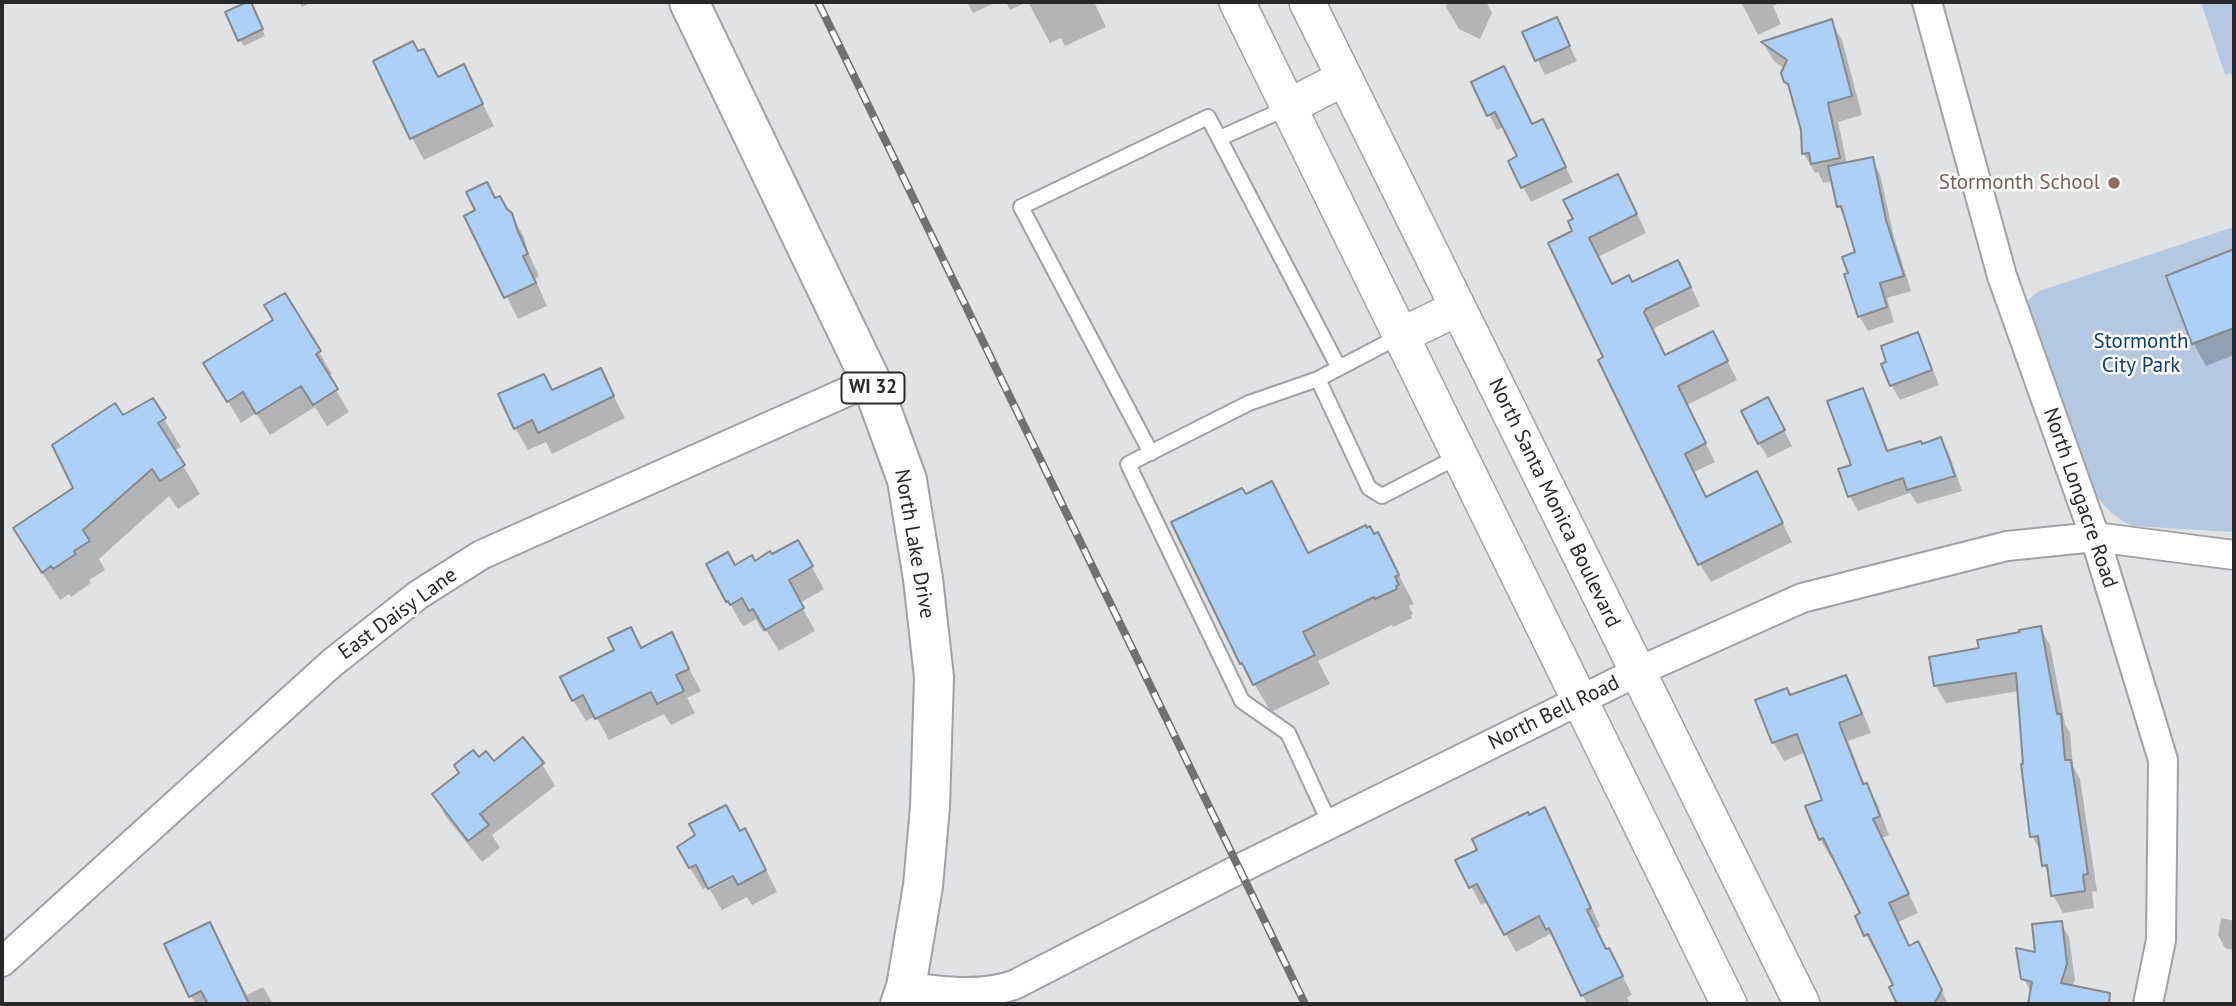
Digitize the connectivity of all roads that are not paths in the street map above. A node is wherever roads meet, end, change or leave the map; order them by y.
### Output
1 (689, 2) edge
2 (1237, 2) edge
3 (1307, 2) edge
4 (1927, 2) edge
5 (1344, 78) junction
6 (1288, 107) junction
7 (1220, 138) junction
8 (1458, 308) junction
9 (1400, 336) junction
10 (1339, 368) junction
11 (1318, 379) junction
12 (870, 381) junction
13 (1151, 453) junction
14 (1459, 456) junction
15 (2095, 537) junction
16 (2234, 555) edge
17 (1637, 672) junction
18 (1579, 701) junction
19 (1330, 824) junction
20 (2, 962) edge
21 (903, 996) edge
22 (1729, 1004) edge
23 (1802, 1004) edge
24 (2148, 1004) edge

1 - 12 main road, North Lake Drive / WI 32
2 - 6 street
3 - 5 street, North Santa Monica Boulevard
4 - 15 street, North Longacre Road
5 - 6 street
5 - 8 street, North Santa Monica Boulevard
6 - 7 lane
6 - 9 street
7 - 10 lane
7 - 13 lane
8 - 9 street
8 - 17 street, North Santa Monica Boulevard
9 - 10 lane
9 - 14 street
10 - 11 lane
11 - 13 lane
11 - 14 lane
12 - 20 street, East Daisy Lane
12 - 21 main road, North Lake Drive / WI 32
13 - 19 lane
14 - 18 street
15 - 16 street, North Bell Road
15 - 17 street, North Bell Road
15 - 24 street, North Longacre Road
17 - 18 street, North Bell Road
17 - 23 street, North Santa Monica Boulevard
18 - 19 street, North Bell Road
18 - 22 street
19 - 21 street, North Bell Road

